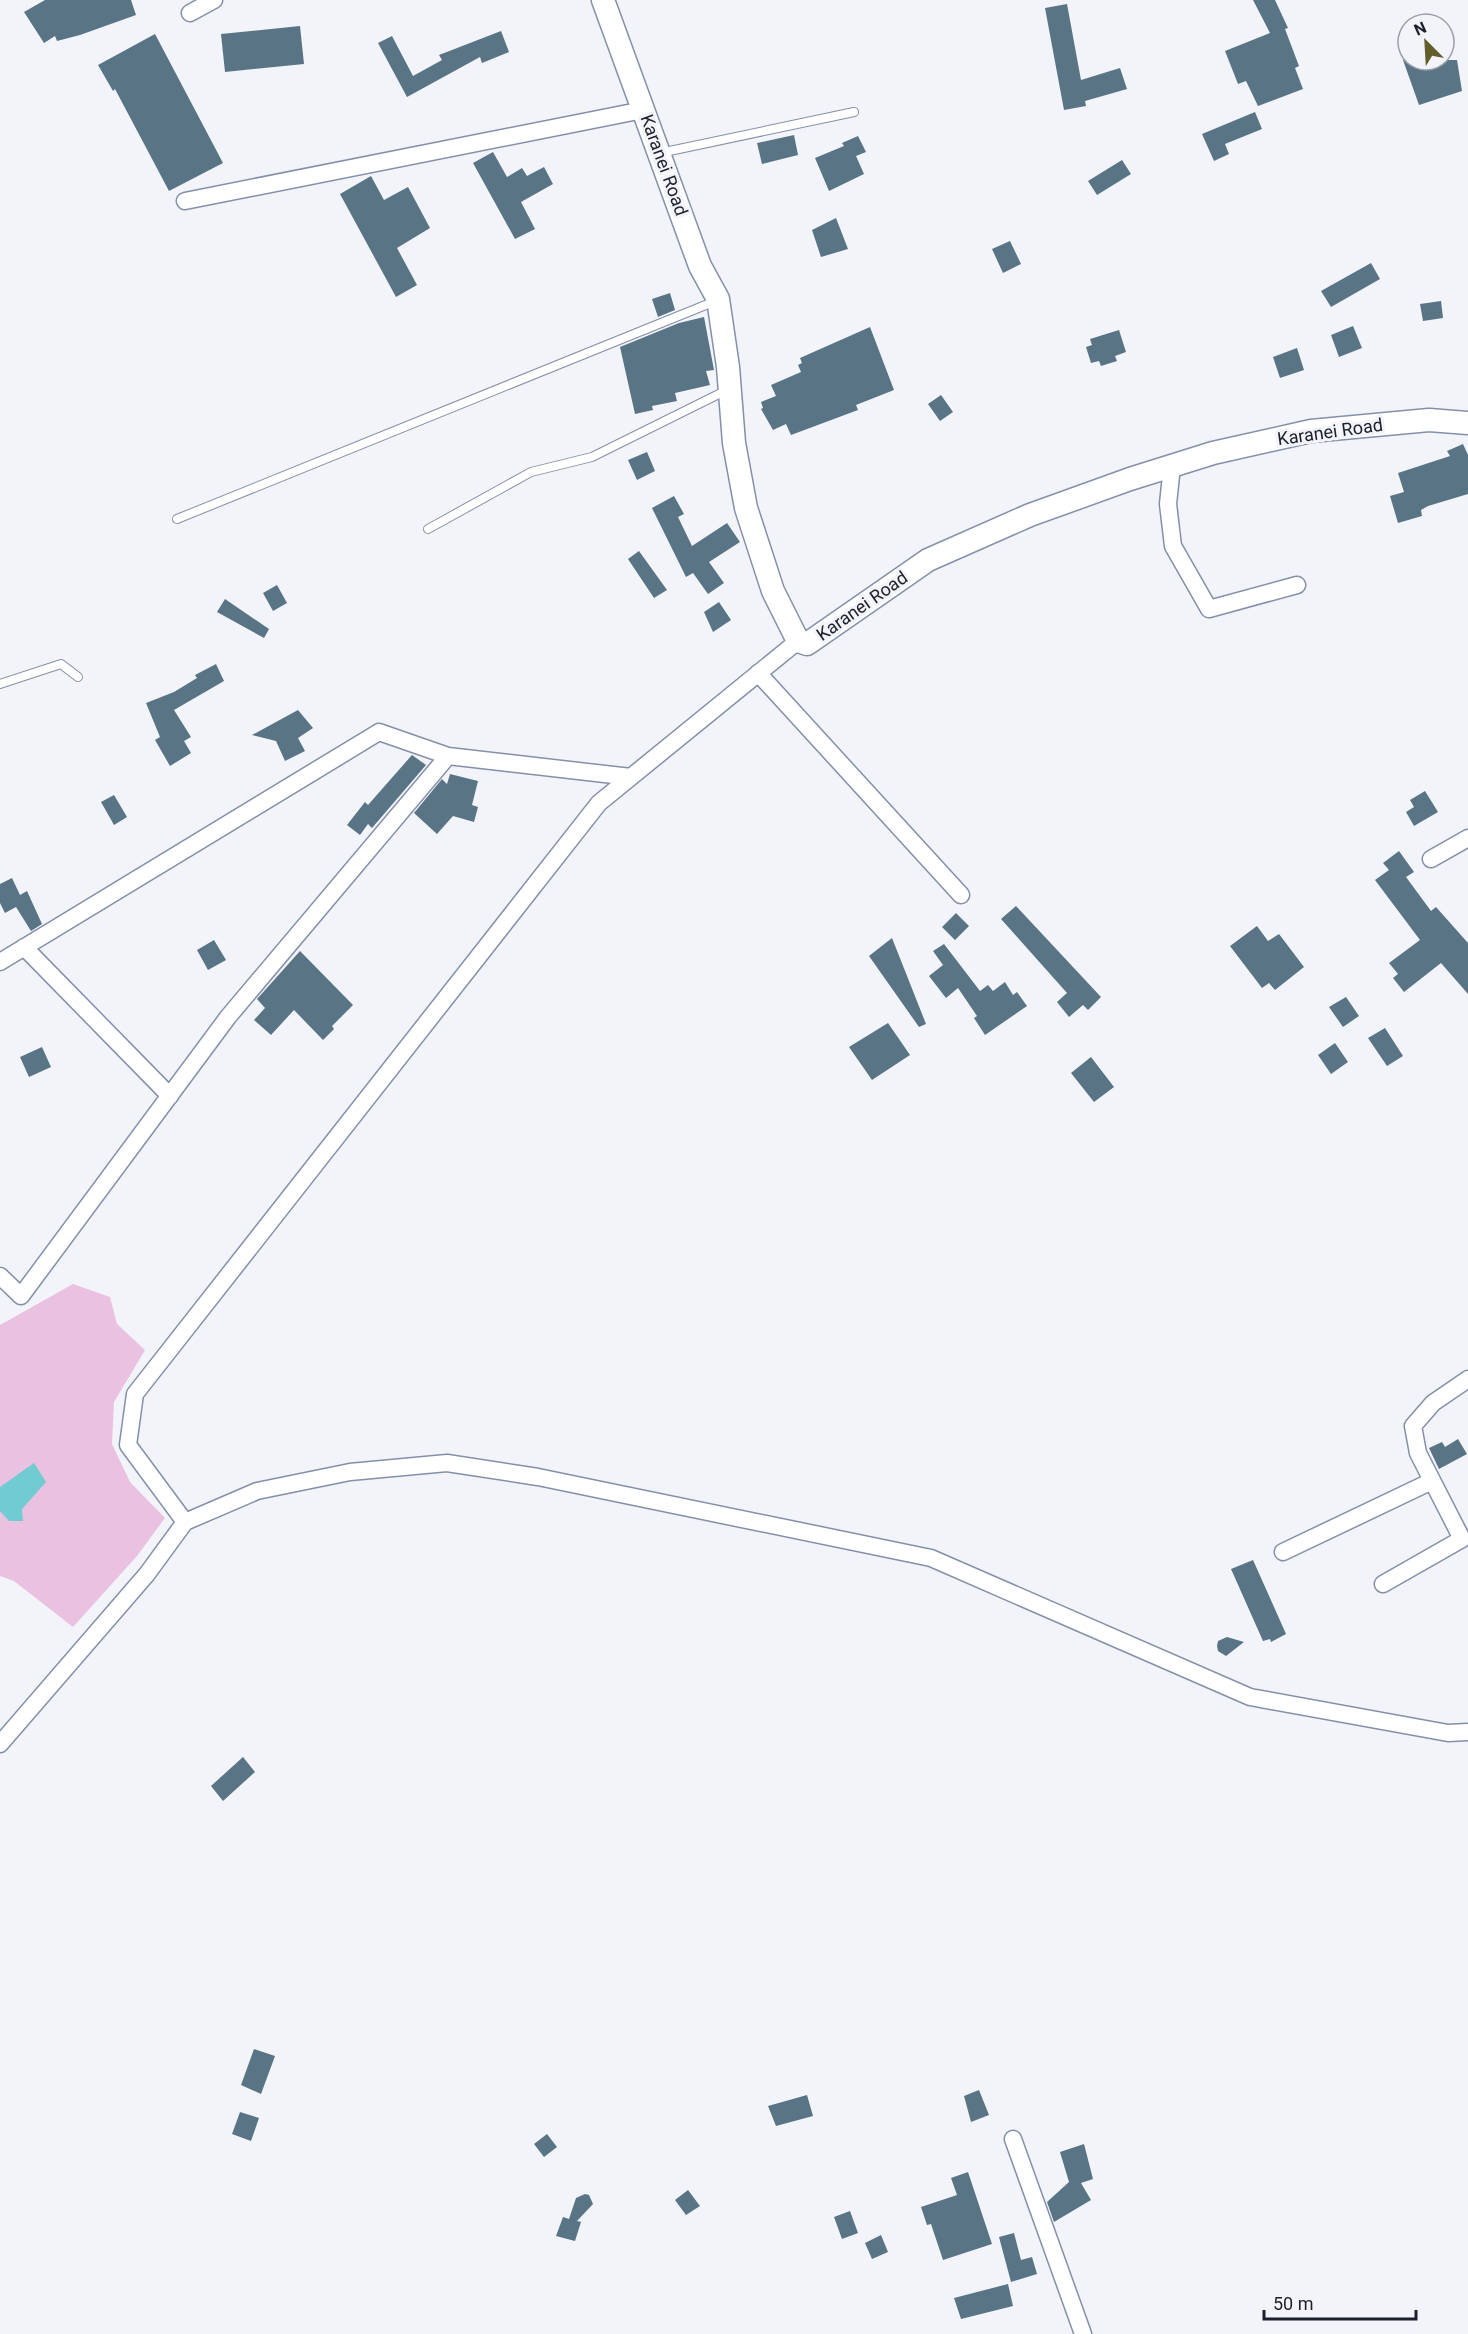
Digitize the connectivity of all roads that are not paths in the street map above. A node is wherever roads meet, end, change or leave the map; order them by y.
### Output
1 (214, 0) edge
2 (603, 0) edge
3 (189, 13) dead end
4 (643, 110) junction
5 (854, 112) dead end
6 (659, 153) junction
7 (185, 201) dead end
8 (718, 299) junction
9 (730, 389) junction
10 (1468, 423) edge
11 (1172, 466) junction
12 (177, 519) dead end
13 (428, 530) dead end
14 (1297, 585) dead end
15 (798, 641) junction
16 (758, 674) junction
17 (78, 677) dead end
18 (0, 684) edge
19 (448, 756) junction
20 (630, 777) junction
21 (1468, 838) edge
22 (1431, 859) dead end
23 (961, 895) dead end
24 (24, 947) junction
25 (0, 962) edge
26 (170, 1096) junction
27 (0, 1276) edge
28 (1468, 1379) edge
29 (1432, 1481) junction
30 (185, 1522) junction
31 (1283, 1552) dead end
32 (1383, 1584) dead end
33 (1468, 1732) edge
34 (0, 1744) edge
35 (1013, 2139) dead end
36 (1083, 2334) edge

1 - 3 street
2 - 4 street, Karanei Road
4 - 6 street, Karanei Road
4 - 7 street
5 - 6 lane
6 - 8 street, Karanei Road
8 - 9 street, Karanei Road
8 - 12 lane
9 - 13 lane
9 - 15 street, Karanei Road
10 - 11 street, Karanei Road
11 - 14 street
11 - 15 street, Karanei Road
15 - 16 street
16 - 20 street
16 - 23 street
17 - 18 lane
19 - 20 street
19 - 24 street
19 - 26 street
20 - 30 street
21 - 22 street
24 - 25 street
24 - 26 street
26 - 27 street
28 - 29 street
29 - 31 street
29 - 32 street
30 - 33 street
30 - 34 street
35 - 36 street

